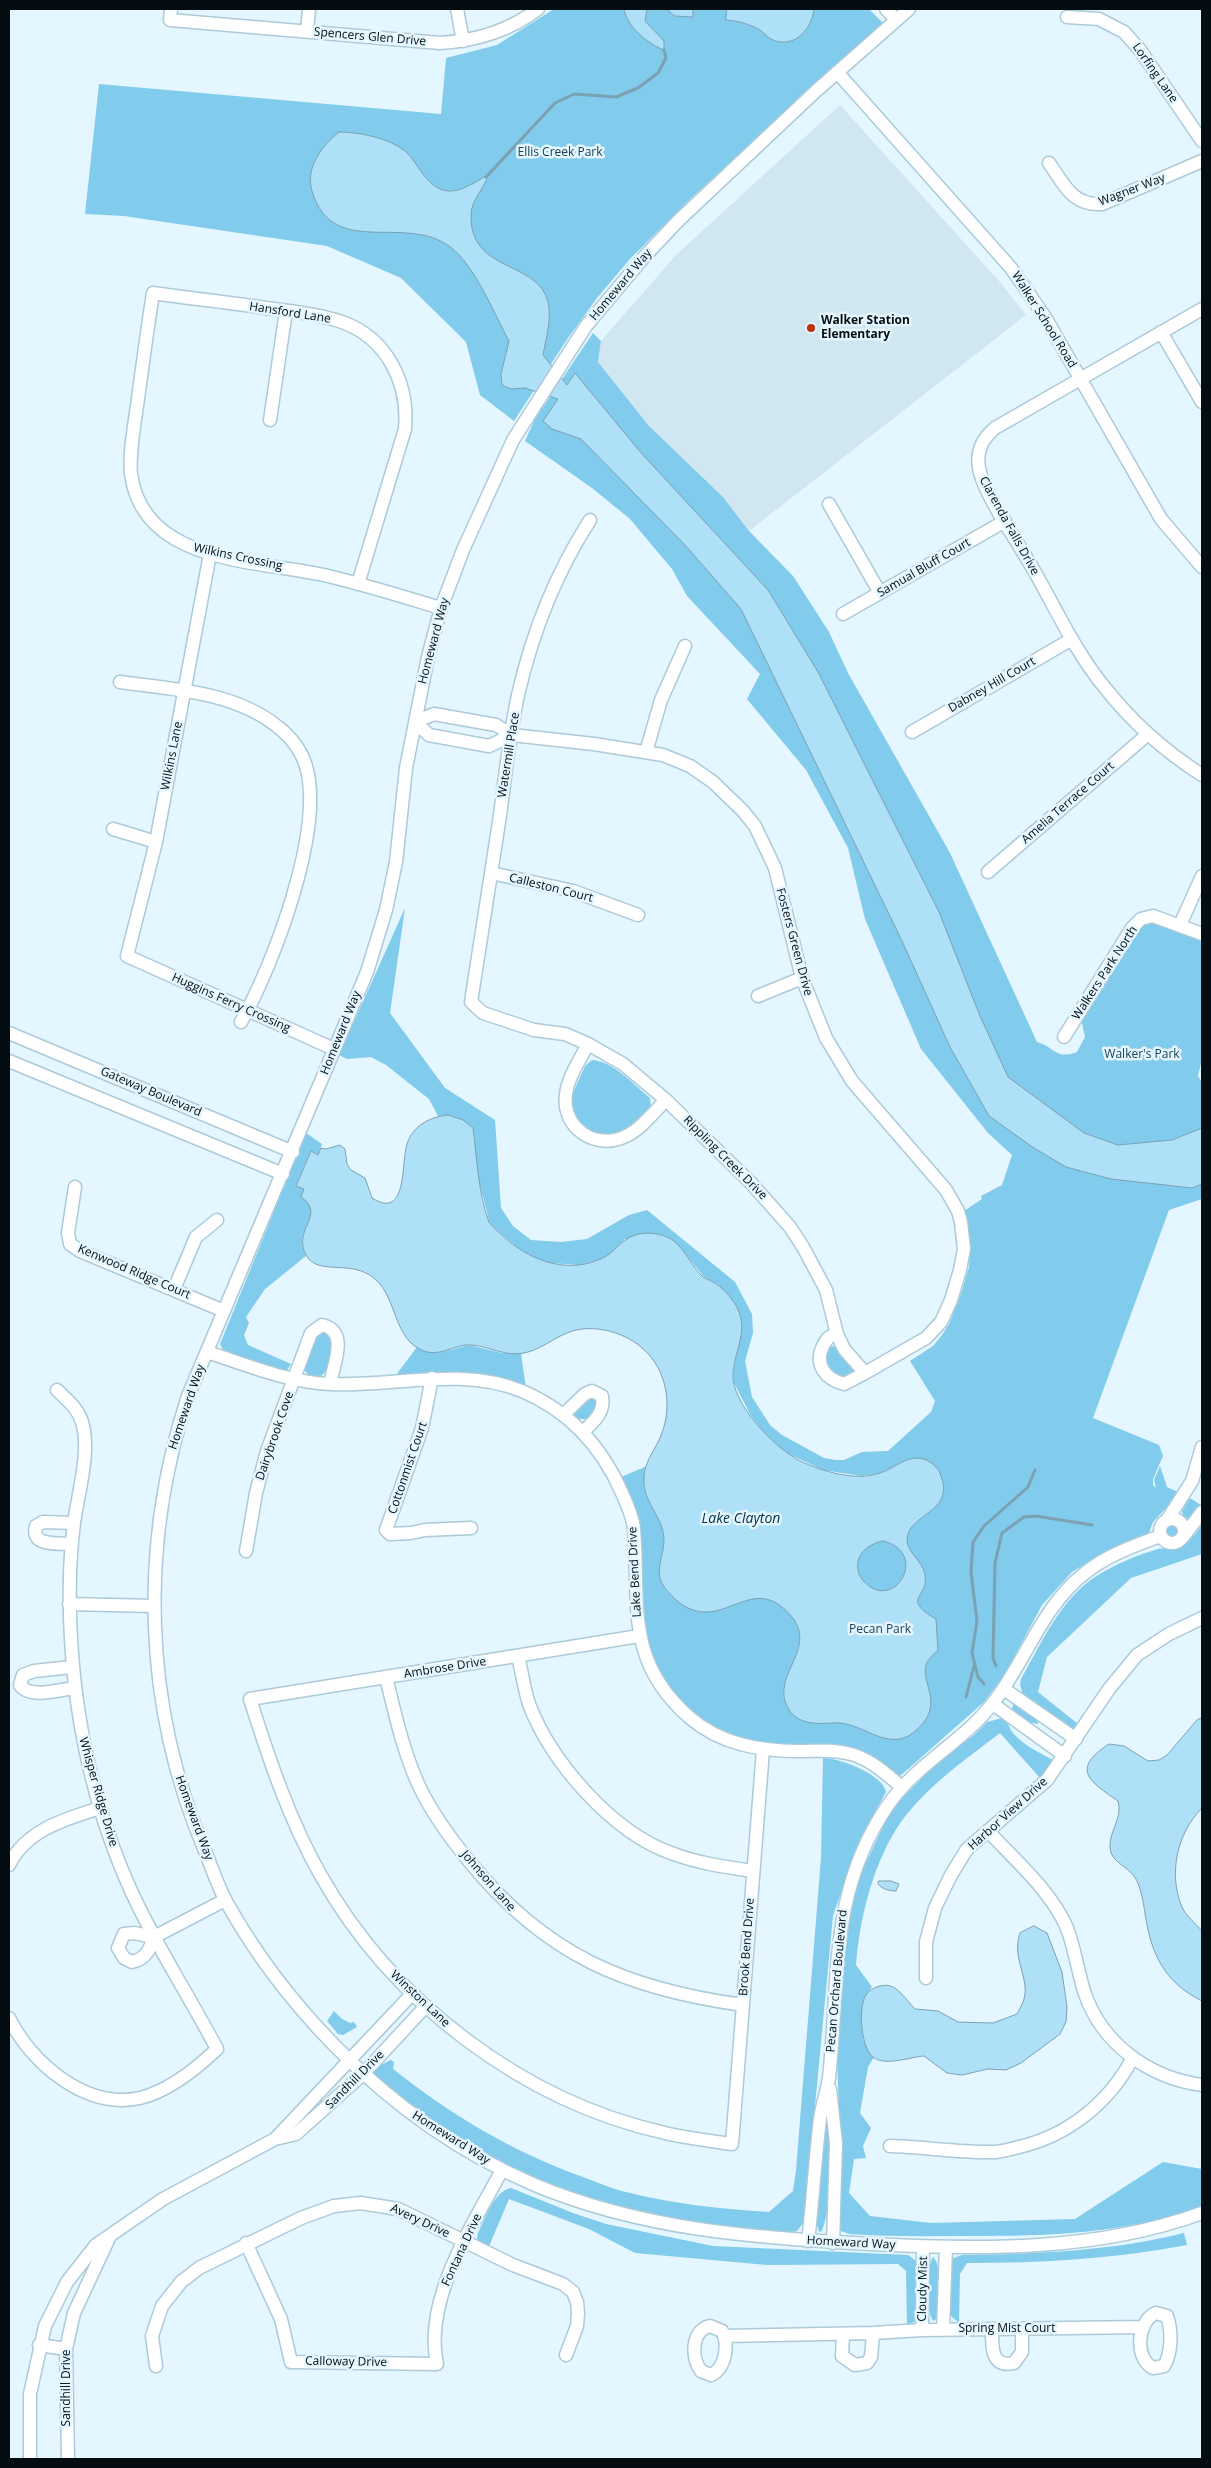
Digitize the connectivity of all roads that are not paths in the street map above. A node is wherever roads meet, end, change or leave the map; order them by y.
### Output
1 (171, 9) edge
2 (309, 9) edge
3 (457, 9) edge
4 (538, 9) edge
5 (886, 9) edge
6 (909, 9) edge
7 (1067, 18) dead end
8 (896, 20) junction
9 (307, 32) junction
10 (462, 41) junction
11 (837, 72) junction
12 (1202, 141) edge
13 (1202, 161) edge
14 (1049, 163) dead end
15 (152, 293) joint
16 (1202, 309) edge
17 (286, 310) junction
18 (1161, 332) junction
19 (1080, 379) junction
20 (1202, 402) edge
21 (270, 420) dead end
22 (829, 504) dead end
23 (590, 520) dead end
24 (1005, 521) junction
25 (210, 554) junction
26 (1202, 567) edge
27 (358, 584) junction
28 (880, 593) junction
29 (441, 608) junction
30 (844, 614) dead end
31 (1072, 639) junction
32 (685, 646) dead end
33 (120, 682) dead end
34 (184, 691) junction
35 (415, 722) junction
36 (912, 732) dead end
37 (1148, 734) junction
38 (512, 735) junction
39 (646, 752) junction
40 (1202, 775) edge
41 (113, 829) dead end
42 (156, 842) junction
43 (988, 872) dead end
44 (491, 874) junction
45 (1202, 876) edge
46 (638, 915) dead end
47 (1180, 925) junction
48 (1202, 934) edge
49 (127, 956) joint
50 (802, 978) junction
51 (758, 996) dead end
52 (471, 1002) joint
53 (248, 1010) junction
54 (241, 1022) dead end
55 (9, 1033) edge
56 (1064, 1037) dead end
57 (588, 1044) junction
58 (334, 1049) junction
59 (9, 1061) edge
60 (666, 1100) junction
61 (293, 1152) junction
62 (283, 1174) junction
63 (75, 1187) dead end
64 (217, 1220) dead end
65 (174, 1289) junction
66 (224, 1310) junction
67 (837, 1334) junction
68 (207, 1352) junction
69 (865, 1373) junction
70 (432, 1378) junction
71 (294, 1380) junction
72 (330, 1384) junction
73 (57, 1390) dead end
74 (563, 1415) junction
75 (583, 1432) junction
76 (1202, 1447) edge
77 (1202, 1512) edge
78 (1168, 1520) junction
79 (74, 1523) junction
80 (471, 1528) dead end
81 (1160, 1536) junction
82 (1183, 1537) junction
83 (72, 1544) junction
84 (246, 1551) dead end
85 (70, 1604) junction
86 (154, 1606) junction
87 (1202, 1618) edge
88 (639, 1636) junction
89 (518, 1656) junction
90 (72, 1667) junction
91 (386, 1677) junction
92 (74, 1688) junction
93 (1004, 1689) junction
94 (250, 1699) joint
95 (993, 1704) junction
96 (1046, 1718) junction
97 (1034, 1734) junction
98 (1076, 1739) junction
99 (763, 1750) junction
100 (1065, 1756) junction
101 (902, 1787) junction
102 (100, 1808) junction
103 (988, 1831) junction
104 (9, 1866) edge
105 (753, 1870) junction
106 (225, 1900) junction
107 (154, 1937) junction
108 (926, 1978) dead end
109 (412, 1994) junction
110 (743, 2005) junction
111 (425, 2007) junction
112 (9, 2018) edge
113 (1132, 2059) junction
114 (348, 2061) junction
115 (363, 2074) junction
116 (828, 2079) junction
117 (1202, 2085) edge
118 (275, 2139) junction
119 (732, 2144) joint
120 (890, 2146) dead end
121 (502, 2170) junction
122 (1202, 2214) edge
123 (110, 2236) junction
124 (808, 2241) junction
125 (465, 2242) junction
126 (832, 2242) junction
127 (246, 2243) junction
128 (923, 2247) junction
129 (946, 2247) junction
130 (1141, 2327) dead end
131 (922, 2330) junction
132 (942, 2330) junction
133 (1022, 2330) junction
134 (992, 2331) junction
135 (873, 2333) junction
136 (843, 2334) junction
137 (725, 2336) dead end
138 (39, 2345) junction
139 (66, 2349) junction
140 (566, 2355) dead end
141 (437, 2364) joint
142 (156, 2366) dead end
143 (30, 2459) edge
144 (68, 2459) edge

1 - 9 street, Spencers Glen Drive
2 - 9 street
3 - 10 street
4 - 10 street, Spencers Glen Drive
5 - 8 street
6 - 8 street, Homeward Way
7 - 12 street, Lorfing Lane
8 - 11 street, Homeward Way
9 - 10 street, Spencers Glen Drive
11 - 19 street, Walker School Road
11 - 29 street, Homeward Way
13 - 14 street, Wagner Way
15 - 17 street, Hansford Lane
15 - 25 street, Wilkins Crossing
16 - 18 street, Clarenda Falls Drive
17 - 21 street
17 - 27 street, Hansford Lane
18 - 19 street, Clarenda Falls Drive
18 - 20 street
19 - 24 street, Clarenda Falls Drive
19 - 26 street, Walker School Road
22 - 28 street
23 - 38 street, Watermill Place
24 - 28 street, Samual Bluff Court
24 - 31 street, Clarenda Falls Drive
25 - 27 street, Wilkins Crossing
25 - 34 street, Wilkins Lane
27 - 29 street, Wilkins Crossing
28 - 30 street, Samual Bluff Court
29 - 35 street, Homeward Way
31 - 36 street, Dabney Hill Court
31 - 37 street, Clarenda Falls Drive
32 - 39 street
33 - 34 street
34 - 42 street, Wilkins Lane
34 - 53 street
35 - 38 street, Fosters Green Drive
35 - 38 street
35 - 58 street, Homeward Way
37 - 40 street, Clarenda Falls Drive
37 - 43 street, Amelia Terrace Court
38 - 39 street, Fosters Green Drive
38 - 44 street, Watermill Place
39 - 50 street, Fosters Green Drive
41 - 42 street
42 - 49 street, Wilkins Lane
44 - 46 street, Calleston Court
44 - 52 street, Watermill Place
45 - 47 street
47 - 48 street, Walkers Park North
47 - 56 street, Walkers Park North
49 - 53 street, Huggins Ferry Crossing
50 - 51 street
50 - 69 street, Fosters Green Drive
52 - 57 street, Rippling Creek Drive
53 - 54 street
53 - 58 street, Huggins Ferry Crossing
55 - 61 street, Gateway Boulevard
57 - 60 street, Rippling Creek Drive
57 - 60 street
58 - 61 street, Homeward Way
59 - 62 street, Gateway Boulevard
60 - 67 street, Rippling Creek Drive
61 - 62 street, Homeward Way
62 - 66 street, Homeward Way
63 - 65 street, Kenwood Ridge Court
64 - 65 street
65 - 66 street, Kenwood Ridge Court
66 - 68 street, Homeward Way
67 - 69 street, Rippling Creek Drive
67 - 69 street
68 - 71 street, Lake Bend Drive
68 - 86 street, Homeward Way
70 - 72 street, Lake Bend Drive
70 - 74 street, Lake Bend Drive
70 - 80 street, Cottonmist Court
71 - 72 street, Lake Bend Drive
71 - 72 street
71 - 84 street, Dairybrook Cove
73 - 79 street, Whisper Ridge Drive
74 - 75 street, Lake Bend Drive
74 - 75 street
75 - 88 street, Lake Bend Drive
76 - 78 street
77 - 82 street
78 - 81 street
78 - 82 street
79 - 83 street, Whisper Ridge Drive
79 - 83 street
81 - 82 street
81 - 93 street, Pecan Orchard Boulevard
83 - 85 street, Whisper Ridge Drive
85 - 86 street
85 - 90 street, Whisper Ridge Drive
86 - 106 street, Homeward Way
87 - 98 street, Harbor View Drive
88 - 89 street, Ambrose Drive
88 - 99 street, Lake Bend Drive
89 - 91 street, Ambrose Drive
89 - 105 street
90 - 92 street, Whisper Ridge Drive
90 - 92 street
91 - 94 street, Ambrose Drive
91 - 110 street, Johnson Lane
92 - 102 street, Whisper Ridge Drive
93 - 95 street, Pecan Orchard Boulevard
93 - 96 street
94 - 109 street, Winston Lane
95 - 97 street
95 - 101 street, Pecan Orchard Boulevard
96 - 97 street
96 - 98 street
97 - 100 street
98 - 100 street, Harbor View Drive
99 - 101 street, Lake Bend Drive
99 - 105 street, Brook Bend Drive
100 - 103 street, Harbor View Drive
101 - 116 street, Pecan Orchard Boulevard
102 - 104 street
102 - 107 street, Whisper Ridge Drive
103 - 108 street, Harbor View Drive
103 - 113 street
105 - 110 street, Brook Bend Drive
106 - 107 street
106 - 114 street, Homeward Way
107 - 112 street, Whisper Ridge Drive
109 - 111 street, Winston Lane
109 - 114 street, Sandhill Drive
110 - 119 street, Brook Bend Drive
111 - 115 street, Sandhill Drive
111 - 119 street, Winston Lane
113 - 117 street
113 - 120 street
114 - 115 street, Homeward Way
114 - 118 street, Sandhill Drive
115 - 118 street, Sandhill Drive
115 - 121 street, Homeward Way
116 - 124 street, Pecan Orchard Boulevard
116 - 126 street, Pecan Orchard Boulevard
118 - 123 street, Sandhill Drive
121 - 124 street, Homeward Way
121 - 125 street, Fontana Drive
122 - 129 street, Homeward Way
123 - 138 street, Sandhill Drive
123 - 139 street, Sandhill Drive
124 - 126 street, Homeward Way
125 - 127 street, Avery Drive
125 - 140 street, Avery Drive
125 - 141 street, Fontana Drive
126 - 128 street, Homeward Way
127 - 141 street, Calloway Drive
127 - 142 street, Avery Drive
128 - 129 street, Homeward Way
128 - 131 street, Cloudy Mist
129 - 132 street, Cloudy Mist
130 - 133 street, Spring Mist Court
131 - 132 street, Spring Mist Court
131 - 135 street, Spring Mist Court
132 - 134 street, Spring Mist Court
133 - 134 street, Spring Mist Court
133 - 134 street
135 - 136 street, Spring Mist Court
135 - 136 street
136 - 137 street, Spring Mist Court
138 - 139 street
138 - 143 street, Sandhill Drive
139 - 144 street, Sandhill Drive

